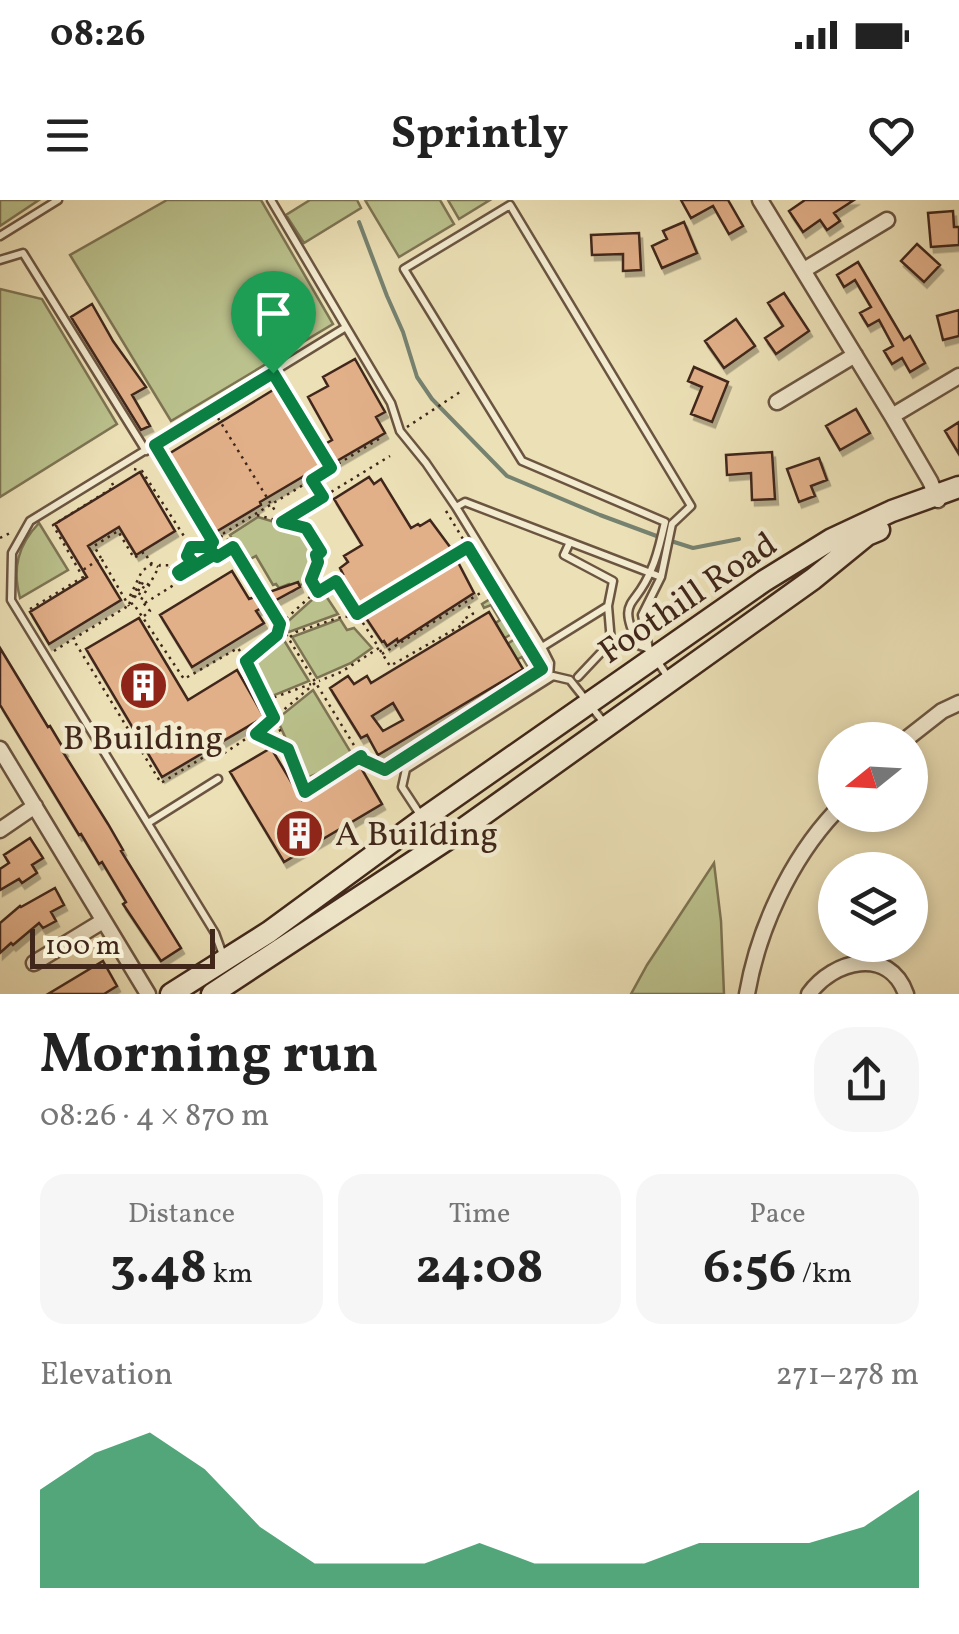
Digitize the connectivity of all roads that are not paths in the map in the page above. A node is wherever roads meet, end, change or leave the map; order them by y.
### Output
1 (58, 200) edge
2 (271, 200) edge
3 (760, 200) edge
4 (887, 220) dead end
5 (0, 236) edge
6 (0, 260) edge
7 (804, 270) junction
8 (346, 328) junction
9 (855, 356) junction
10 (959, 376) edge
11 (777, 402) dead end
12 (892, 416) junction
13 (146, 450) junction
14 (959, 487) edge
15 (944, 499) edge
16 (456, 507) junction
17 (570, 542) junction
18 (651, 572) junction
19 (661, 577) junction
20 (608, 606) junction
21 (542, 647) junction
22 (652, 653) junction
23 (578, 676) dead end
24 (549, 679) junction
25 (670, 680) junction
26 (589, 703) junction
27 (959, 704) edge
28 (928, 723) edge
29 (606, 725) junction
30 (0, 750) edge
31 (218, 780) dead end
32 (34, 806) junction
33 (423, 819) junction
34 (148, 823) junction
35 (0, 830) edge
36 (819, 832) edge
37 (435, 848) junction
38 (103, 921) junction
39 (225, 961) junction
40 (34, 963) dead end
41 (148, 994) edge
42 (171, 994) edge
43 (212, 994) edge
44 (748, 994) edge
45 (809, 994) edge
46 (906, 994) edge

1 - 5 lane
2 - 8 lane
3 - 7 street
4 - 7 street
6 - 13 lane
7 - 9 street
8 - 13 lane
8 - 16 lane
9 - 11 street
9 - 12 street
10 - 12 street
12 - 15 street
13 - 34 lane
14 - 15 main road, Foothill Road
15 - 22 main road, Foothill Road
15 - 25 main road, Foothill Road
16 - 17 lane
16 - 21 lane
17 - 18 lane
17 - 20 lane
18 - 19 lane
18 - 19 lane
18 - 22 lane
19 - 22 lane
20 - 21 lane
20 - 23 lane
21 - 24 lane
22 - 25 lane
22 - 26 main road, Foothill Road
24 - 26 lane
24 - 33 lane
25 - 29 main road, Foothill Road
26 - 29 lane
26 - 33 main road, Foothill Road
27 - 28 street
29 - 37 main road, Foothill Road
30 - 32 street
31 - 34 lane
32 - 35 street
32 - 38 street
33 - 37 lane
33 - 39 main road, Foothill Road
34 - 39 lane
36 - 44 street
37 - 43 main road, Foothill Road
38 - 40 street
38 - 41 street
39 - 42 main road, Foothill Road
45 - 46 street

